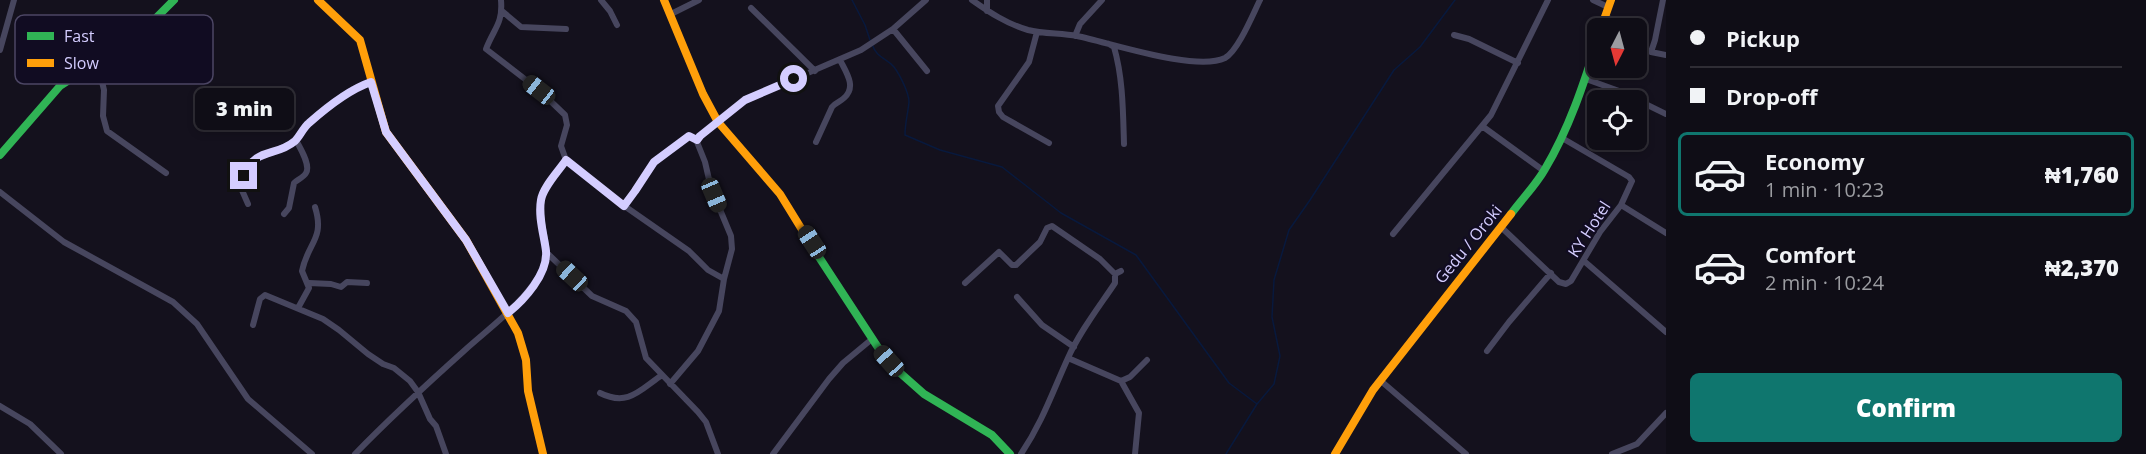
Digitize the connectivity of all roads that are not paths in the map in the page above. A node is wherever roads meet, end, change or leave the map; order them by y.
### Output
1 (14, 0) edge
2 (174, 0) edge
3 (318, 0) edge
4 (501, 0) edge
5 (601, 0) edge
6 (664, 0) edge
7 (699, 0) edge
8 (926, 0) edge
9 (972, 0) edge
10 (987, 0) edge
11 (1102, 0) edge
12 (1260, 0) edge
13 (1548, 0) edge
14 (1593, 0) edge
15 (1663, 0) edge
16 (1608, 7) edge
17 (751, 8) dead end
18 (502, 11) junction
19 (987, 11) junction
20 (671, 14) junction
21 (158, 15) edge
22 (616, 25) dead end
23 (566, 29) dead end
24 (893, 29) junction
25 (1037, 32) junction
26 (1454, 35) dead end
27 (1075, 36) junction
28 (1106, 42) junction
29 (0, 50) edge
30 (1647, 50) edge
31 (1651, 52) junction
32 (1666, 55) edge
33 (840, 60) junction
34 (1518, 63) junction
35 (815, 71) junction
36 (927, 71) dead end
37 (1587, 76) edge
38 (1586, 79) junction
39 (371, 82) junction
40 (63, 84) edge
41 (103, 84) edge
42 (1666, 114) edge
43 (717, 122) junction
44 (1482, 126) junction
45 (1562, 138) junction
46 (296, 140) junction
47 (697, 140) junction
48 (816, 142) dead end
49 (1049, 143) dead end
50 (1124, 144) dead end
51 (0, 155) edge
52 (566, 160) junction
53 (1544, 171) junction
54 (166, 173) dead end
55 (0, 192) edge
56 (248, 204) dead end
57 (1621, 205) junction
58 (624, 206) junction
59 (315, 207) dead end
60 (284, 214) dead end
61 (1501, 226) junction
62 (1666, 233) edge
63 (1393, 234) dead end
64 (546, 252) junction
65 (1584, 261) junction
66 (1551, 273) junction
67 (724, 279) junction
68 (367, 283) dead end
69 (309, 284) junction
70 (965, 284) dead end
71 (1017, 297) dead end
72 (298, 308) junction
73 (508, 313) junction
74 (253, 325) dead end
75 (1666, 332) edge
76 (872, 339) junction
77 (1074, 347) junction
78 (1487, 351) dead end
79 (1068, 358) junction
80 (1147, 360) dead end
81 (662, 375) junction
82 (1121, 381) junction
83 (1381, 381) junction
84 (670, 384) junction
85 (418, 392) junction
86 (600, 393) dead end
87 (0, 406) edge
88 (1666, 413) edge
89 (61, 454) edge
90 (312, 454) edge
91 (355, 454) edge
92 (446, 454) edge
93 (543, 454) edge
94 (718, 454) edge
95 (773, 454) edge
96 (1010, 454) edge
97 (1021, 454) edge
98 (1135, 454) edge
99 (1335, 454) edge
100 (1466, 454) edge
101 (1612, 454) edge

1 - 29 street
2 - 21 street
3 - 39 street
4 - 18 street
5 - 22 street
6 - 20 street
7 - 20 street
8 - 24 street
9 - 19 street
10 - 19 street
11 - 27 street
12 - 28 street
13 - 34 street
14 - 16 street
15 - 31 street
17 - 35 street
18 - 23 street
18 - 52 street
19 - 25 street
20 - 43 street
24 - 33 street
24 - 36 street
25 - 27 street
25 - 49 street
26 - 34 street
27 - 28 street
28 - 50 street
30 - 31 street
31 - 32 street
33 - 35 street
33 - 48 street
34 - 44 street
35 - 43 street
37 - 38 street, Gedu / Oroki
38 - 42 street
38 - 45 street, Gedu / Oroki
39 - 46 street
39 - 73 street
40 - 51 street
41 - 54 street
43 - 47 street
43 - 76 street
44 - 53 street
44 - 63 street
45 - 53 street, Gedu / Oroki
45 - 57 street, KY Hotel
46 - 56 street
46 - 60 street
47 - 58 street
47 - 67 street
52 - 58 street
52 - 64 street
53 - 61 street, Gedu / Oroki
55 - 90 street
57 - 62 street
57 - 65 street, KY Hotel
58 - 67 street
59 - 69 street
61 - 66 street
61 - 83 street, Gedu / Oroki
64 - 73 street
64 - 81 street
65 - 66 street, KY Hotel
65 - 75 street
66 - 78 street
67 - 84 street
68 - 69 street
69 - 72 street
70 - 77 street
71 - 77 street
72 - 74 street
72 - 85 street
73 - 85 street
73 - 93 street
76 - 95 street
76 - 96 street
77 - 79 street
79 - 82 street
79 - 97 street
80 - 82 street
81 - 84 street
81 - 86 street
82 - 98 street
83 - 99 street, Gedu / Oroki
83 - 100 street
84 - 94 street
85 - 91 street
85 - 92 street
87 - 89 street
88 - 101 street

